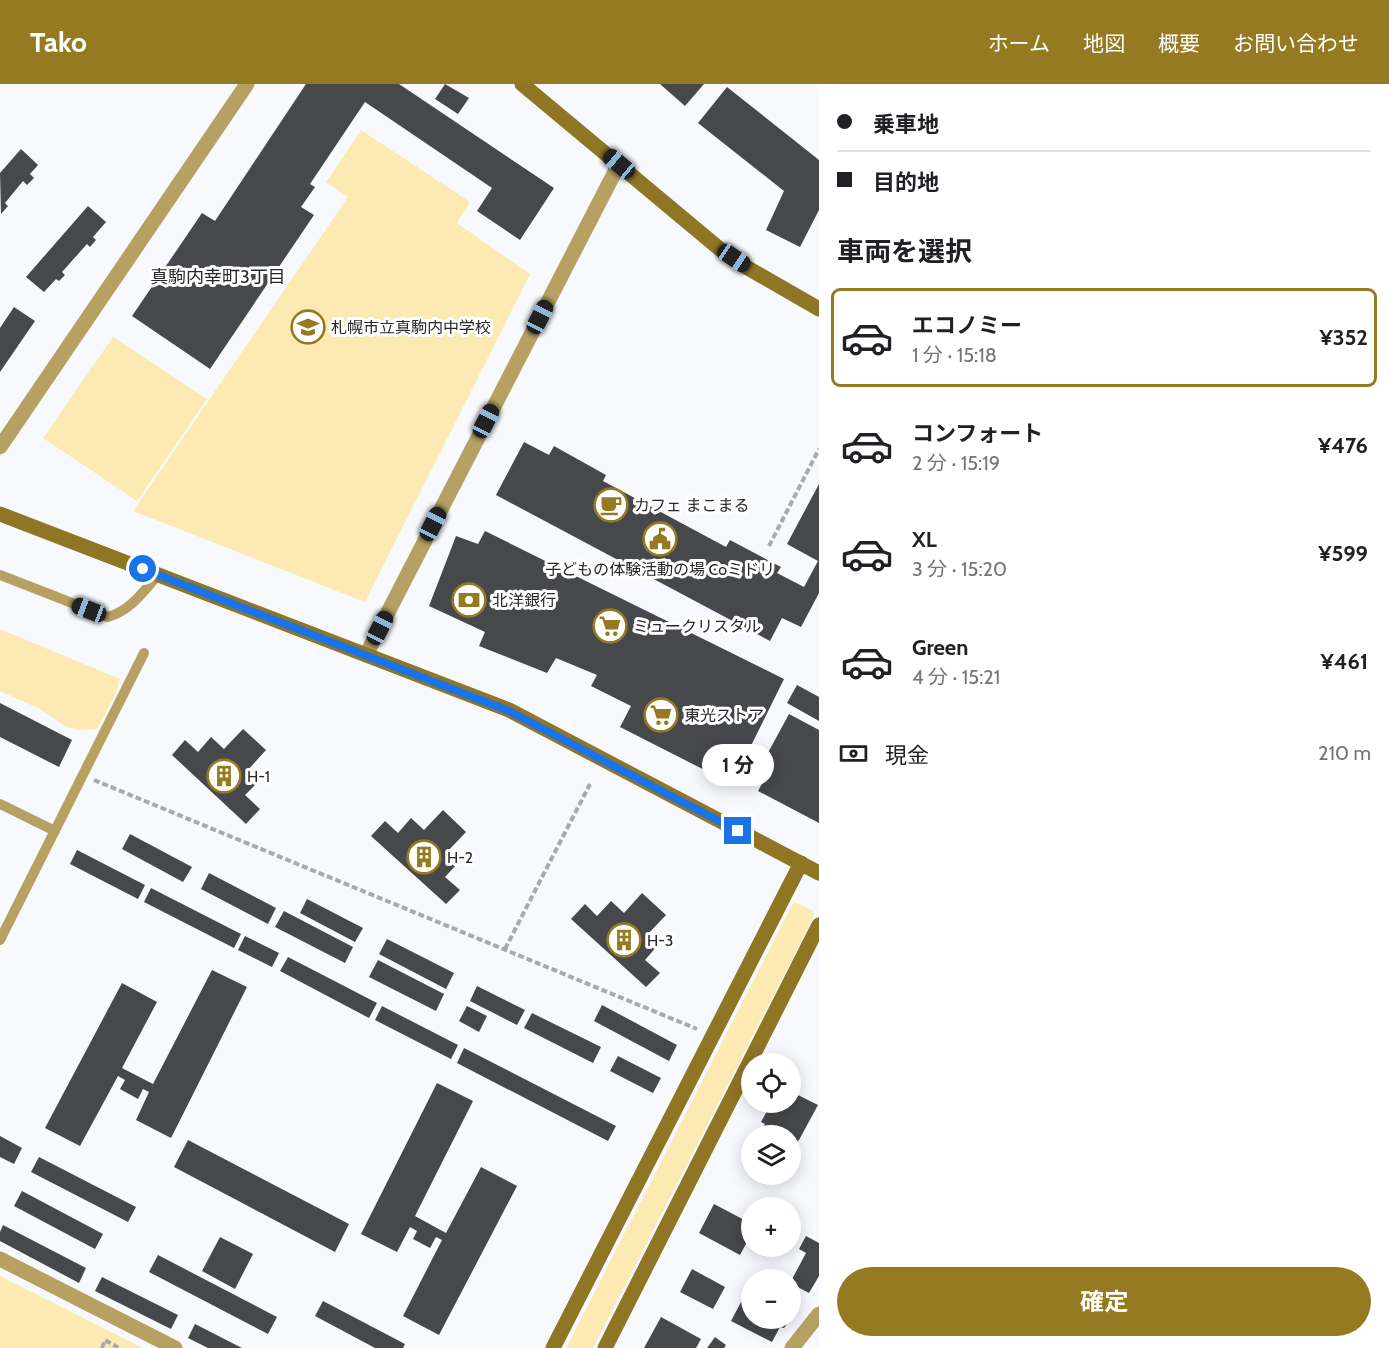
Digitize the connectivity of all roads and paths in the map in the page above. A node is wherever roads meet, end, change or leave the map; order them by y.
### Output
1 (247, 84) edge
2 (522, 84) edge
3 (619, 164) junction
4 (818, 307) edge
5 (0, 447) edge
6 (819, 449) edge
7 (0, 514) edge
8 (769, 546) dead end
9 (0, 575) edge
10 (158, 575) junction
11 (144, 653) dead end
12 (366, 655) junction
13 (84, 776) junction
14 (590, 784) dead end
15 (0, 804) edge
16 (55, 831) junction
17 (801, 863) junction
18 (819, 873) edge
19 (819, 925) edge
20 (0, 940) edge
21 (505, 949) junction
22 (698, 1030) dead end
23 (0, 1259) edge
24 (819, 1314) edge
25 (102, 1348) edge
26 (119, 1348) edge
27 (175, 1348) edge
28 (553, 1348) edge
29 (605, 1348) edge
30 (792, 1348) edge

1 - 5 street
2 - 3 street
3 - 4 street
3 - 12 street
6 - 8 path
7 - 10 street
9 - 10 lane
10 - 12 street
11 - 13 lane
12 - 17 street
13 - 16 lane
13 - 21 path
14 - 21 path
15 - 16 lane
16 - 20 lane
17 - 18 street
17 - 28 street
19 - 29 street
21 - 22 path
23 - 27 street
24 - 30 street
25 - 26 path

